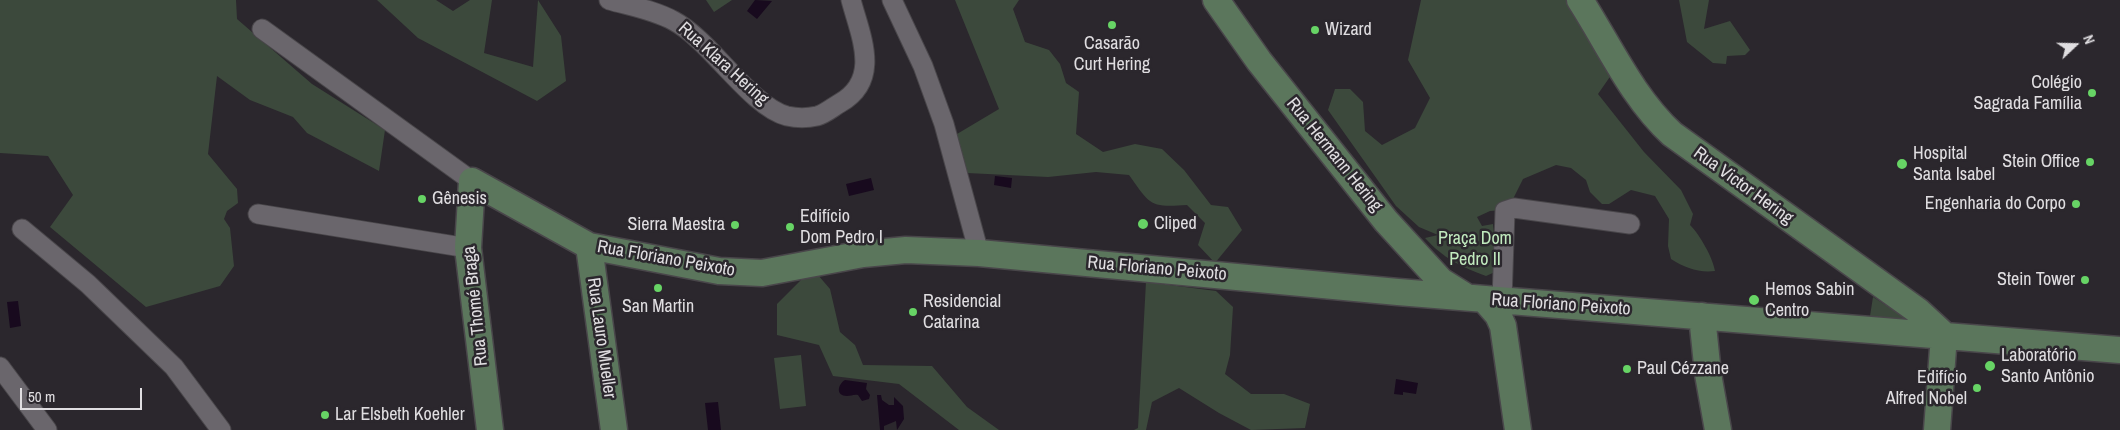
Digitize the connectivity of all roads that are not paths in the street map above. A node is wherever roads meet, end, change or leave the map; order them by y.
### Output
1 (609, 0) edge
2 (851, 0) edge
3 (892, 0) edge
4 (1216, 0) edge
5 (1580, 0) edge
6 (262, 29) dead end
7 (472, 181) junction
8 (258, 214) dead end
9 (1630, 224) dead end
10 (22, 229) dead end
11 (589, 246) junction
12 (468, 248) junction
13 (979, 253) junction
14 (1484, 298) junction
15 (1534, 302) junction
16 (1702, 316) junction
17 (1503, 326) junction
18 (1944, 335) junction
19 (2120, 350) edge
20 (0, 367) edge
21 (46, 430) edge
22 (221, 430) edge
23 (490, 430) edge
24 (614, 430) edge
25 (1518, 430) edge
26 (1718, 430) edge
27 (1937, 430) edge

1 - 2 street, Rua Klara Hering
3 - 13 street
4 - 14 street, Rua Hermann Hering
5 - 18 street, Rua Victor Hering
6 - 7 street, Rua Floriano Peixoto
7 - 11 street, Rua Floriano Peixoto
7 - 12 street, Rua Thomé Braga
8 - 12 street
9 - 14 street
10 - 22 street
11 - 13 street, Rua Floriano Peixoto
11 - 24 street, Rua Lauro Mueller
12 - 23 street, Rua Thomé Braga
13 - 14 street, Rua Floriano Peixoto
14 - 15 street, Rua Floriano Peixoto
14 - 17 street
15 - 16 street, Rua Floriano Peixoto
15 - 17 street
16 - 18 street, Rua Floriano Peixoto
16 - 26 street
17 - 25 street
18 - 19 street, Rua Floriano Peixoto
18 - 27 street
20 - 21 street

